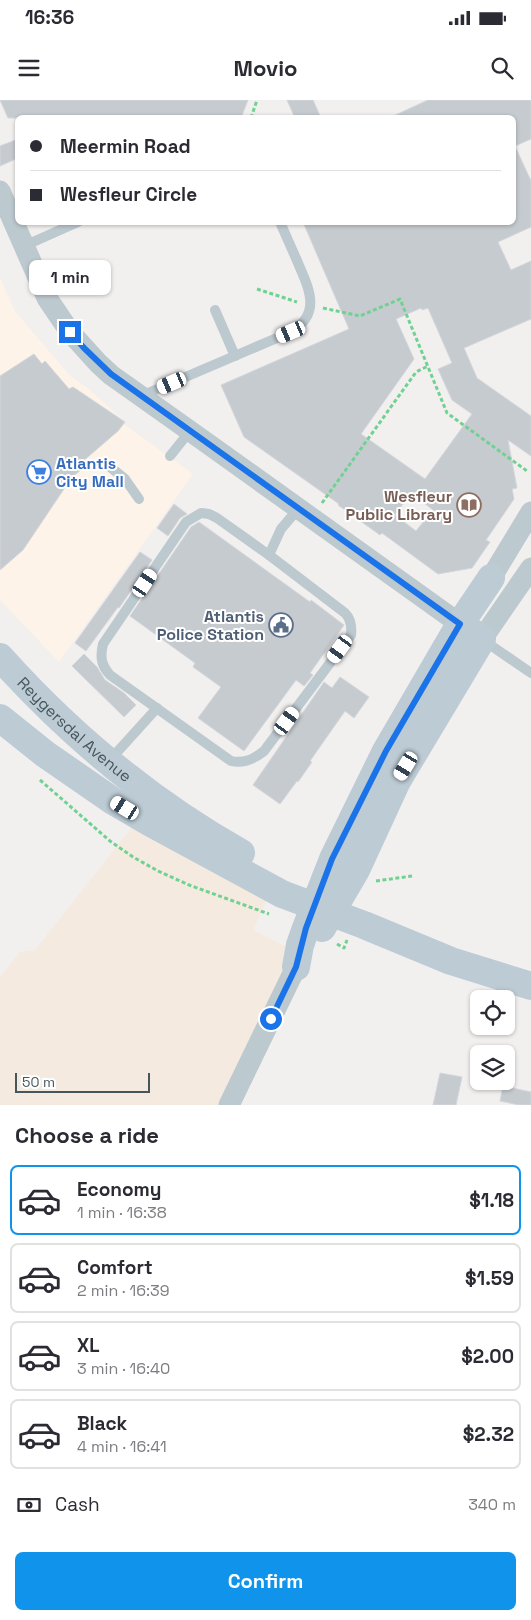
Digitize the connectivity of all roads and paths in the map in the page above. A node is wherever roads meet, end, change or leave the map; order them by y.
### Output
1 (257, 100) edge
2 (252, 115) edge
3 (0, 191) edge
4 (71, 225) edge
5 (281, 225) edge
6 (24, 246) junction
7 (257, 289) dead end
8 (311, 306) junction
9 (214, 310) dead end
10 (235, 356) junction
11 (428, 366) junction
12 (141, 396) junction
13 (190, 432) junction
14 (170, 456) dead end
15 (109, 466) dead end
16 (527, 471) dead end
17 (139, 500) dead end
18 (531, 512) edge
19 (304, 513) junction
20 (270, 555) junction
21 (531, 568) edge
22 (491, 578) joint
23 (471, 632) junction
24 (0, 657) edge
25 (531, 673) edge
26 (157, 708) junction
27 (0, 718) edge
28 (109, 762) junction
29 (412, 876) dead end
30 (377, 879) dead end
31 (332, 906) junction
32 (296, 967) joint
33 (531, 986) edge
34 (229, 1105) edge

1 - 2 path
3 - 6 street
4 - 6 lane
5 - 8 lane
6 - 12 street
7 - 8 path
8 - 10 lane
8 - 11 path
9 - 10 lane
10 - 12 lane
11 - 16 path
11 - 19 path
12 - 13 street
13 - 14 lane
13 - 19 street
15 - 17 lane
18 - 22 street
19 - 20 lane
19 - 23 street
20 - 26 lane
20 - 26 lane
21 - 23 street
22 - 23 main road
23 - 25 lane
23 - 31 main road
24 - 28 main road, Reygersdal Avenue
26 - 28 lane
27 - 31 main road, Reygersdal Avenue
28 - 31 main road, Reygersdal Avenue
29 - 30 path
31 - 32 main road
31 - 33 main road, Reygersdal Avenue
32 - 34 street

